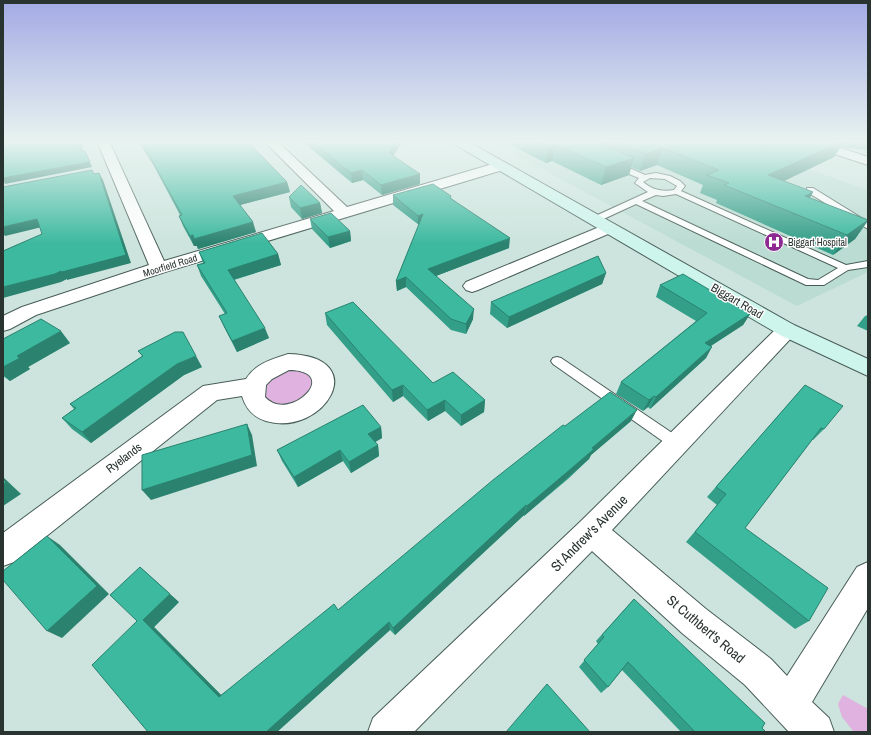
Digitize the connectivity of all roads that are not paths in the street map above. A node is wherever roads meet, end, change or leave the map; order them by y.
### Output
1 (117, 175) edge
2 (305, 175) edge
3 (469, 175) edge
4 (517, 175) edge
5 (639, 175) edge
6 (643, 177) junction
7 (810, 190) edge
8 (655, 192) junction
9 (677, 192) junction
10 (636, 201) junction
11 (343, 212) junction
12 (594, 220) junction
13 (868, 226) edge
14 (609, 228) junction
15 (868, 264) edge
16 (159, 268) junction
17 (845, 268) junction
18 (472, 286) dead end
19 (3, 324) edge
20 (787, 330) junction
21 (557, 361) dead end
22 (868, 368) edge
23 (254, 386) dead end
24 (676, 443) junction
25 (591, 531) junction
26 (3, 551) edge
27 (868, 578) edge
28 (790, 706) junction
29 (387, 732) edge
30 (815, 732) edge

1 - 16 street
2 - 11 street
3 - 11 street, Moorfield Road
4 - 12 street, Biggart Road
5 - 6 lane
6 - 8 lane
6 - 9 lane
7 - 13 lane
8 - 9 lane
8 - 10 lane
9 - 17 lane
10 - 12 lane
10 - 17 lane
11 - 16 street, Moorfield Road
12 - 14 street, Biggart Road
14 - 18 street
14 - 20 street, Biggart Road
15 - 17 lane
16 - 19 street, Moorfield Road
20 - 22 street, Biggart Road
20 - 24 street, St Andrew's Avenue
21 - 24 lane
23 - 26 street, Ryelands
24 - 25 street, St Andrew's Avenue
25 - 28 street, St Cuthbert's Road
25 - 29 street, St Andrew's Avenue
27 - 28 street
28 - 30 street, St Cuthbert's Road

